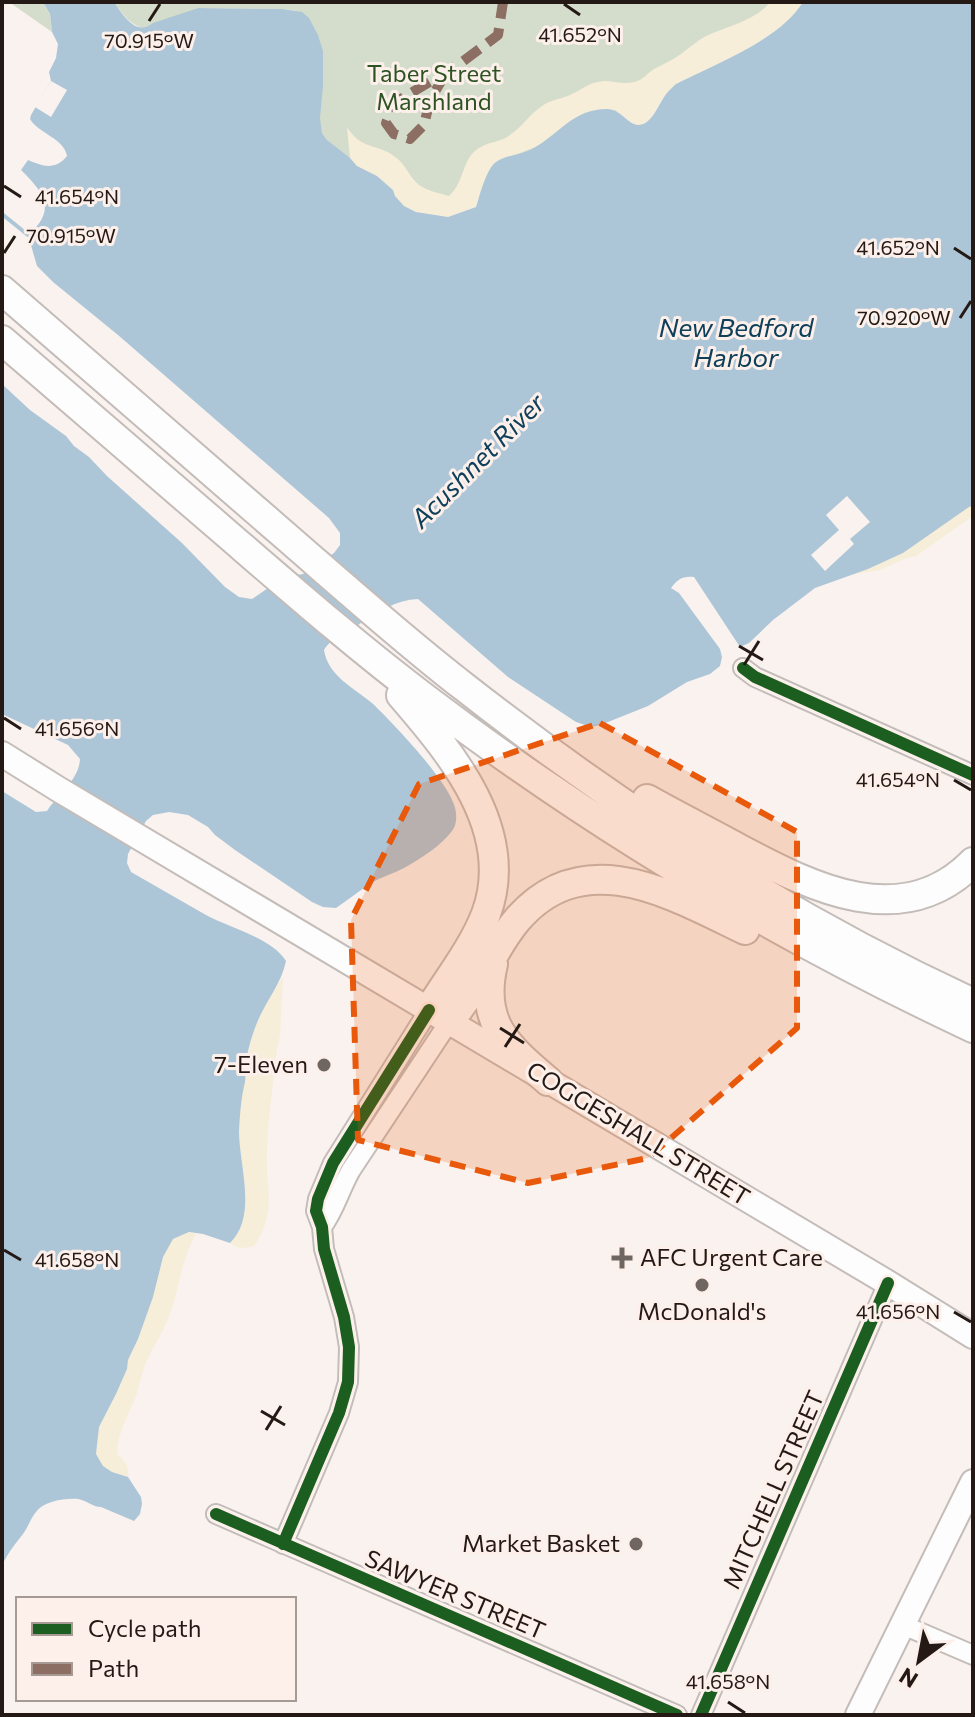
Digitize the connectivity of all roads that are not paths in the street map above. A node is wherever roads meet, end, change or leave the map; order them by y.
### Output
1 (2, 290) edge
2 (2, 340) edge
3 (358, 646) junction
4 (743, 668) dead end
5 (480, 700) junction
6 (2, 754) edge
7 (973, 775) edge
8 (973, 862) edge
9 (505, 938) junction
10 (439, 1016) junction
11 (967, 1017) edge
12 (548, 1081) junction
13 (888, 1283) junction
14 (973, 1336) edge
15 (973, 1482) edge
16 (216, 1514) dead end
17 (283, 1544) junction
18 (903, 1625) junction
19 (973, 1655) edge
20 (677, 1715) edge
21 (701, 1715) edge
22 (858, 1715) edge

1 - 5 highway
2 - 3 highway
3 - 10 highway
3 - 11 highway
4 - 7 street
5 - 8 highway
5 - 11 highway
6 - 10 main road, COGGESHALL STREET
9 - 10 highway
9 - 11 highway
9 - 12 highway
10 - 12 main road, COGGESHALL STREET
10 - 17 street
12 - 13 main road, COGGESHALL STREET
13 - 14 main road, COGGESHALL STREET
13 - 21 street, MITCHELL STREET
15 - 18 main road
16 - 17 street, SAWYER STREET
17 - 20 street, SAWYER STREET
18 - 19 street
18 - 22 main road

